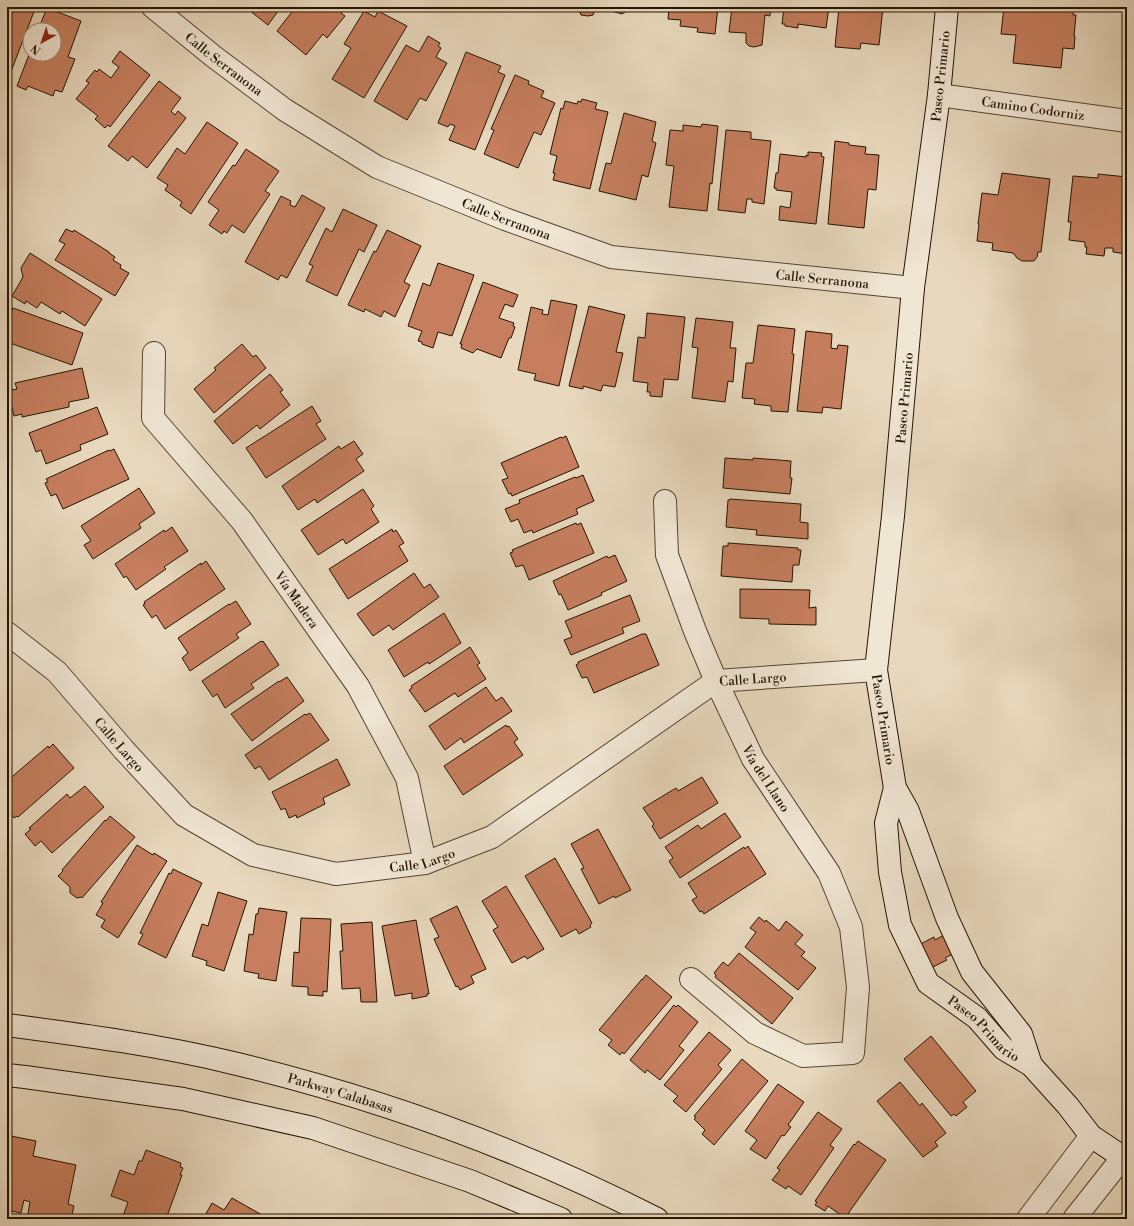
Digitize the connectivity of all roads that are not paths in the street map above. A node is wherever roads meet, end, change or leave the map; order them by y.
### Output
1 (153, 7) edge
2 (947, 7) edge
3 (939, 95) junction
4 (1127, 121) edge
5 (913, 288) junction
6 (154, 353) dead end
7 (665, 501) dead end
8 (7, 633) edge
9 (876, 670) junction
10 (716, 680) junction
11 (895, 788) junction
12 (425, 863) junction
13 (691, 979) dead end
14 (7, 1025) edge
15 (1031, 1065) junction
16 (7, 1075) edge
17 (1091, 1136) junction
18 (1125, 1158) edge
19 (561, 1219) edge
20 (657, 1219) edge
21 (1028, 1219) edge
22 (1074, 1219) edge

1 - 5 street, Calle Serranona
2 - 3 street, Paseo Primario
3 - 4 street, Camino Codorniz
3 - 5 street, Paseo Primario
5 - 9 street, Paseo Primario
6 - 12 street, Vía Madera
7 - 10 street, Vía del Llano
8 - 12 street, Calle Largo
9 - 10 street, Calle Largo
9 - 11 street, Paseo Primario
10 - 12 street, Calle Largo
10 - 13 street, Vía del Llano
11 - 15 street, Paseo Primario
11 - 15 street, Paseo Primario
14 - 20 street, Parkway Calabasas
15 - 17 street, Paseo Primario
16 - 19 street
17 - 18 street, Paseo Primario
17 - 21 street
18 - 22 street

